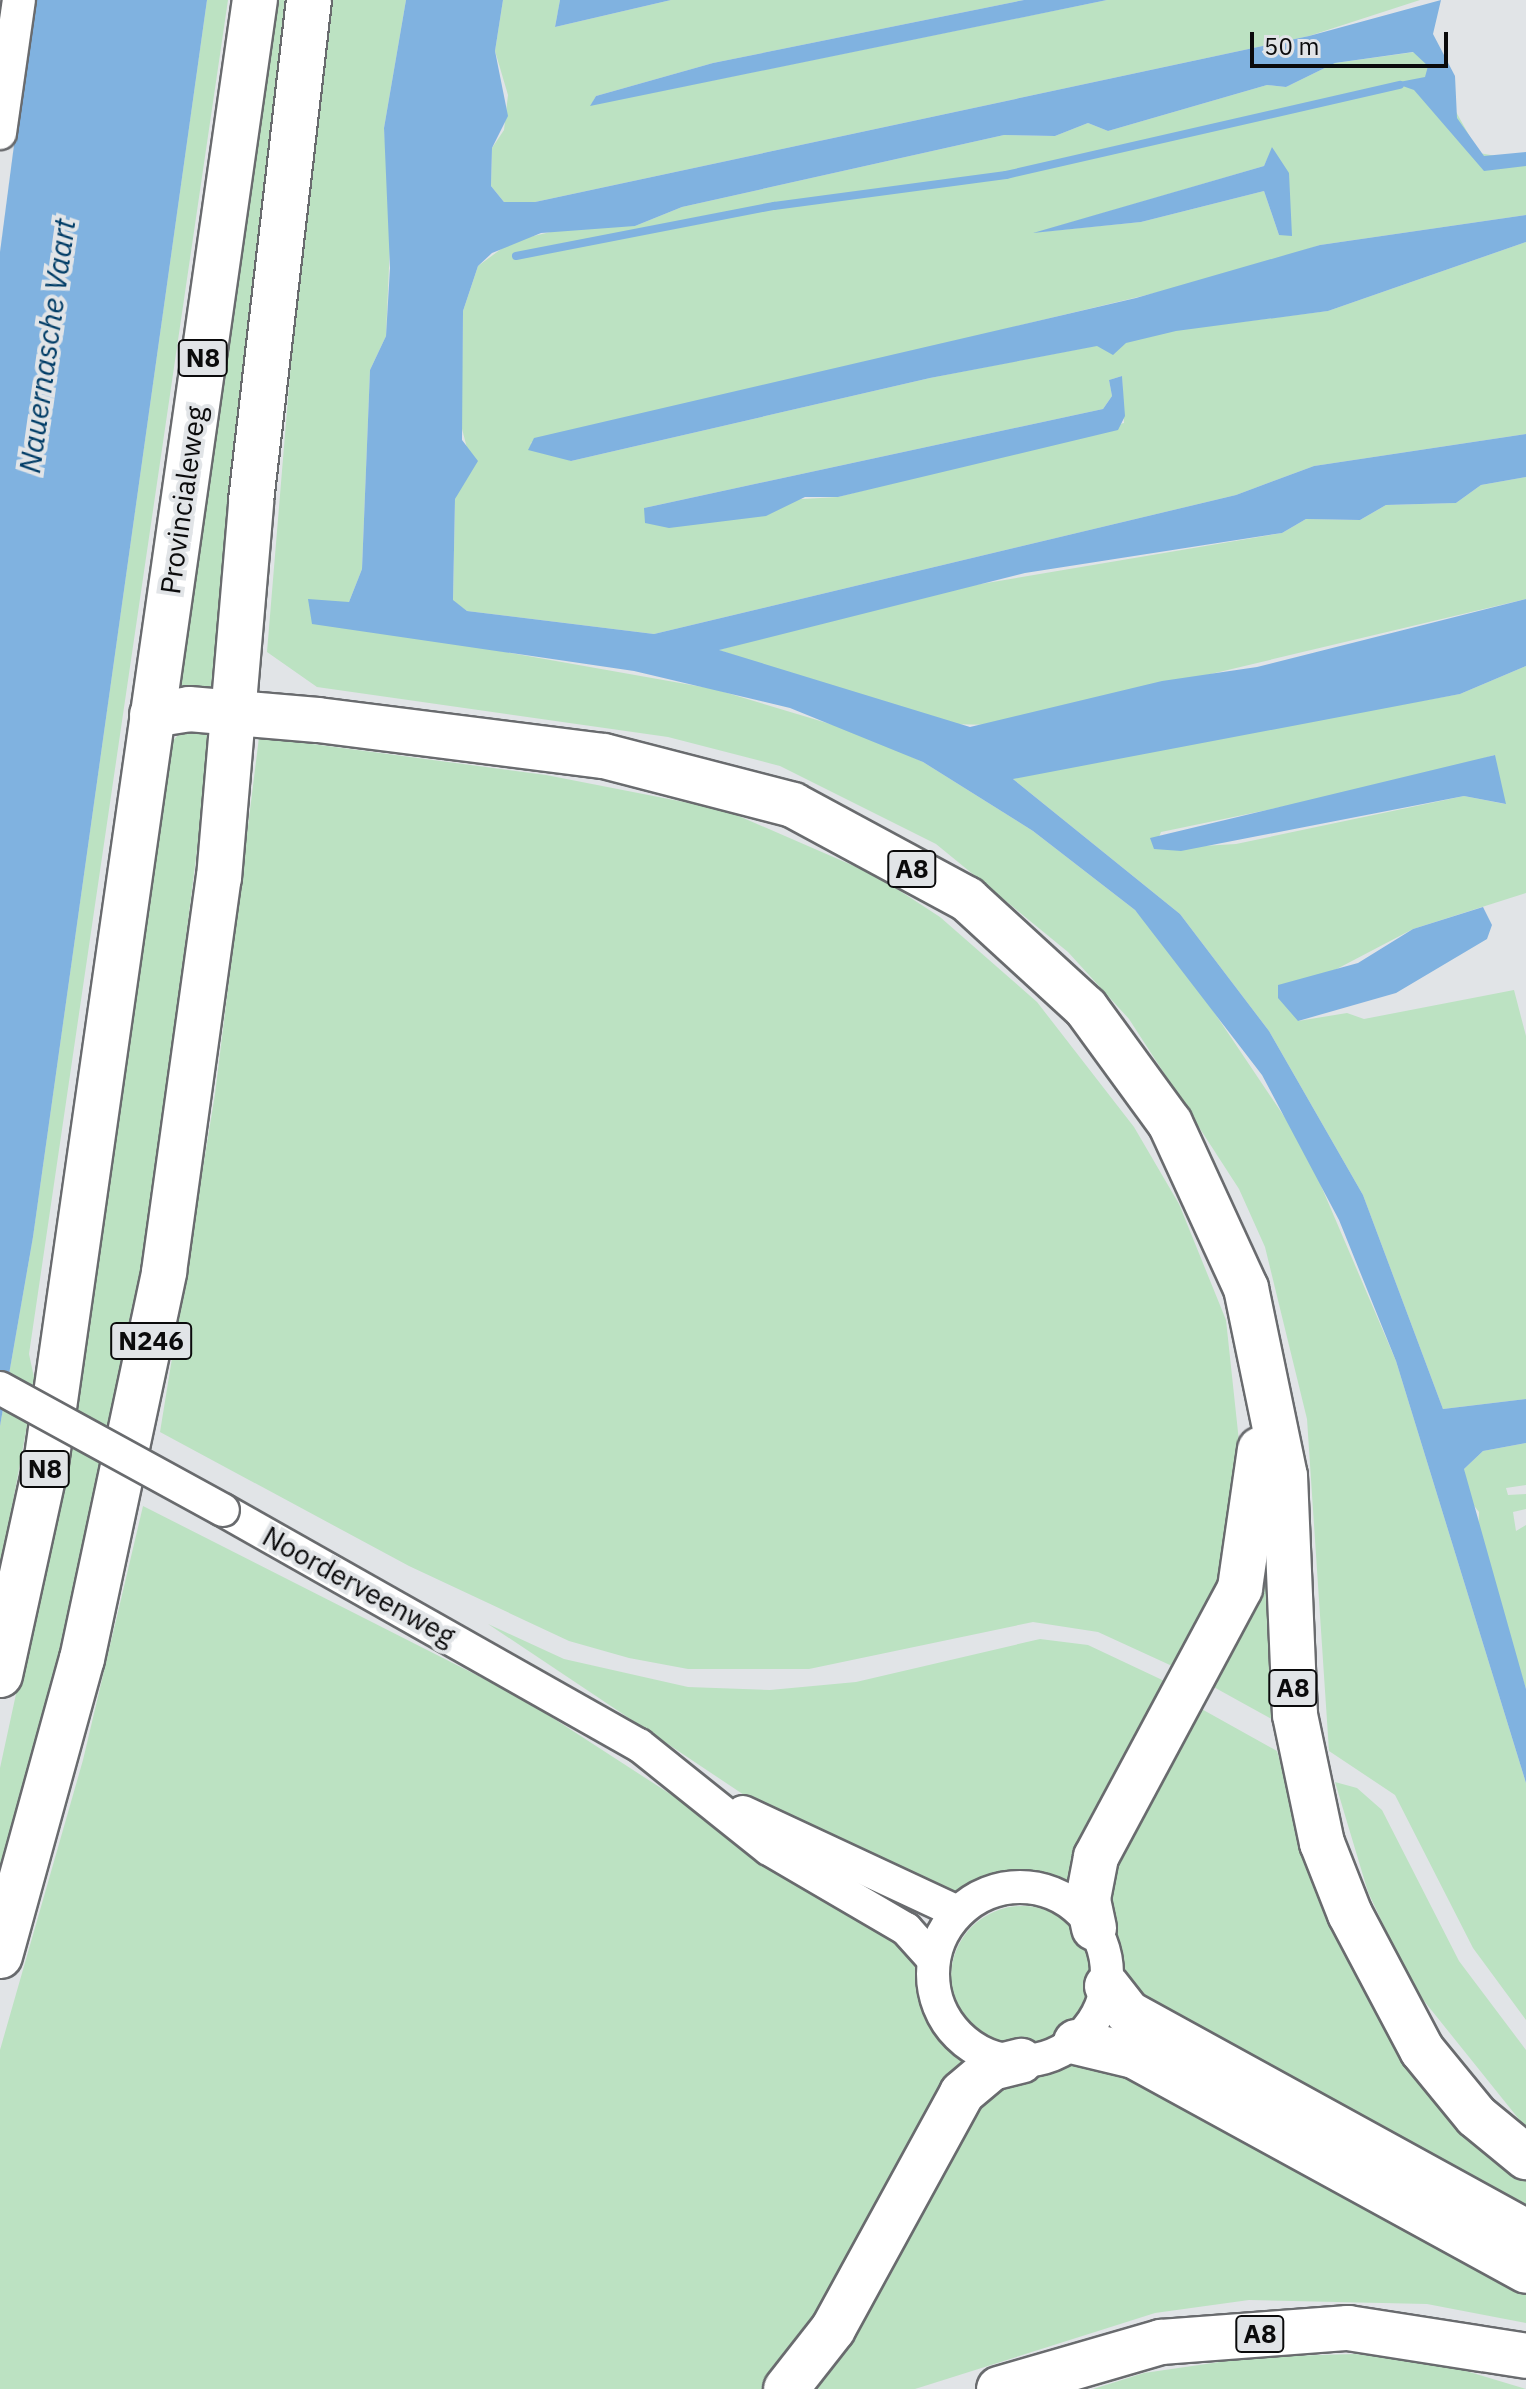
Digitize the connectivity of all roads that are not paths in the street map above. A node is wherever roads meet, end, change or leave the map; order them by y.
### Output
1 (19, 0) edge
2 (255, 0) edge
3 (309, 0) edge
4 (0, 133) edge
5 (232, 713) junction
6 (152, 715) junction
7 (1267, 1375) junction
8 (0, 1388) edge
9 (0, 1675) edge
10 (711, 1797) junction
11 (957, 1912) junction
12 (1094, 1928) junction
13 (0, 1956) edge
14 (932, 1958) junction
15 (1107, 1986) junction
16 (1076, 2042) junction
17 (1021, 2061) junction
18 (1526, 2157) edge
19 (1526, 2232) edge
20 (1526, 2271) edge
21 (1526, 2356) edge
22 (786, 2389) edge
23 (999, 2389) edge

1 - 4 street
2 - 6 highway, Provincialeweg / N8
3 - 5 highway, N8
5 - 6 highway, A8
5 - 7 highway, A8
5 - 13 highway, N246
6 - 9 highway, N8
7 - 12 highway, A8
7 - 18 highway, A8
8 - 10 street, Noorderveenweg, bridge
10 - 11 street, Noorderveenweg
10 - 14 street, Noorderveenweg
11 - 12 street
11 - 14 street
12 - 15 street
14 - 17 street
15 - 16 street
15 - 19 highway
16 - 17 street
16 - 20 highway
17 - 22 highway
21 - 23 highway, A8

